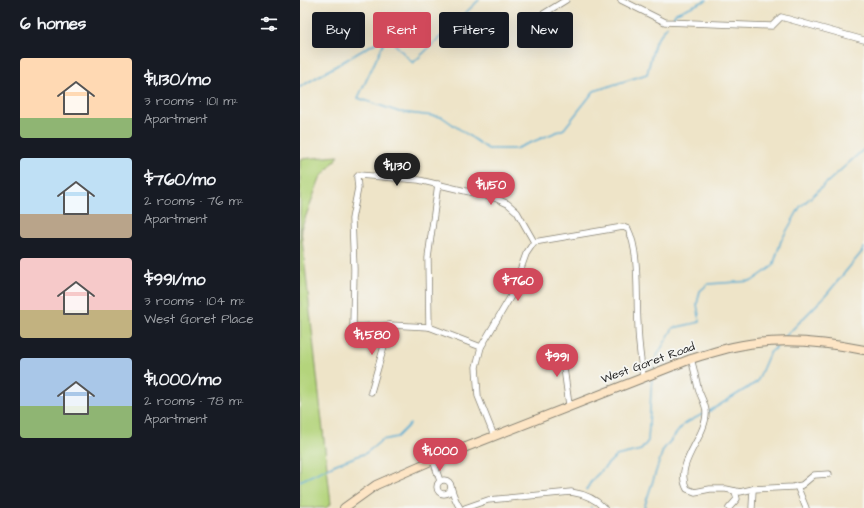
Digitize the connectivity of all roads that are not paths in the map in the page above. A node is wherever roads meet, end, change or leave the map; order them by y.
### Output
1 (566, 0) edge
2 (621, 0) edge
3 (546, 12) edge
4 (864, 40) edge
5 (438, 184) junction
6 (534, 242) junction
7 (390, 325) junction
8 (429, 327) junction
9 (481, 347) junction
10 (565, 350) dead end
11 (864, 350) edge
12 (691, 359) junction
13 (643, 377) junction
14 (371, 392) dead end
15 (569, 405) junction
16 (494, 436) junction
17 (433, 460) junction
18 (829, 474) dead end
19 (440, 481) junction
20 (796, 486) junction
21 (451, 487) junction
22 (753, 489) junction
23 (735, 491) junction
24 (444, 494) junction
25 (456, 502) junction
26 (344, 508) edge
27 (460, 508) edge
28 (465, 508) edge
29 (604, 508) edge
30 (729, 508) edge
31 (752, 508) edge
32 (806, 508) edge

1 - 3 street
2 - 4 street
5 - 6 street
5 - 7 street
5 - 8 street
6 - 9 street
6 - 13 street
7 - 8 street
7 - 14 street
8 - 9 street
9 - 16 street
10 - 15 street
11 - 12 street, West Goret Road
12 - 13 street, West Goret Road
12 - 23 street
13 - 15 street, West Goret Road
15 - 16 street, West Goret Road
16 - 17 street, West Goret Road
17 - 19 street
17 - 26 street, West Goret Road
18 - 20 street
19 - 21 street
19 - 24 street
20 - 22 street
20 - 32 street
21 - 24 street
21 - 25 street
22 - 23 street
22 - 31 street
23 - 30 street
24 - 25 street
25 - 27 street
28 - 29 street

